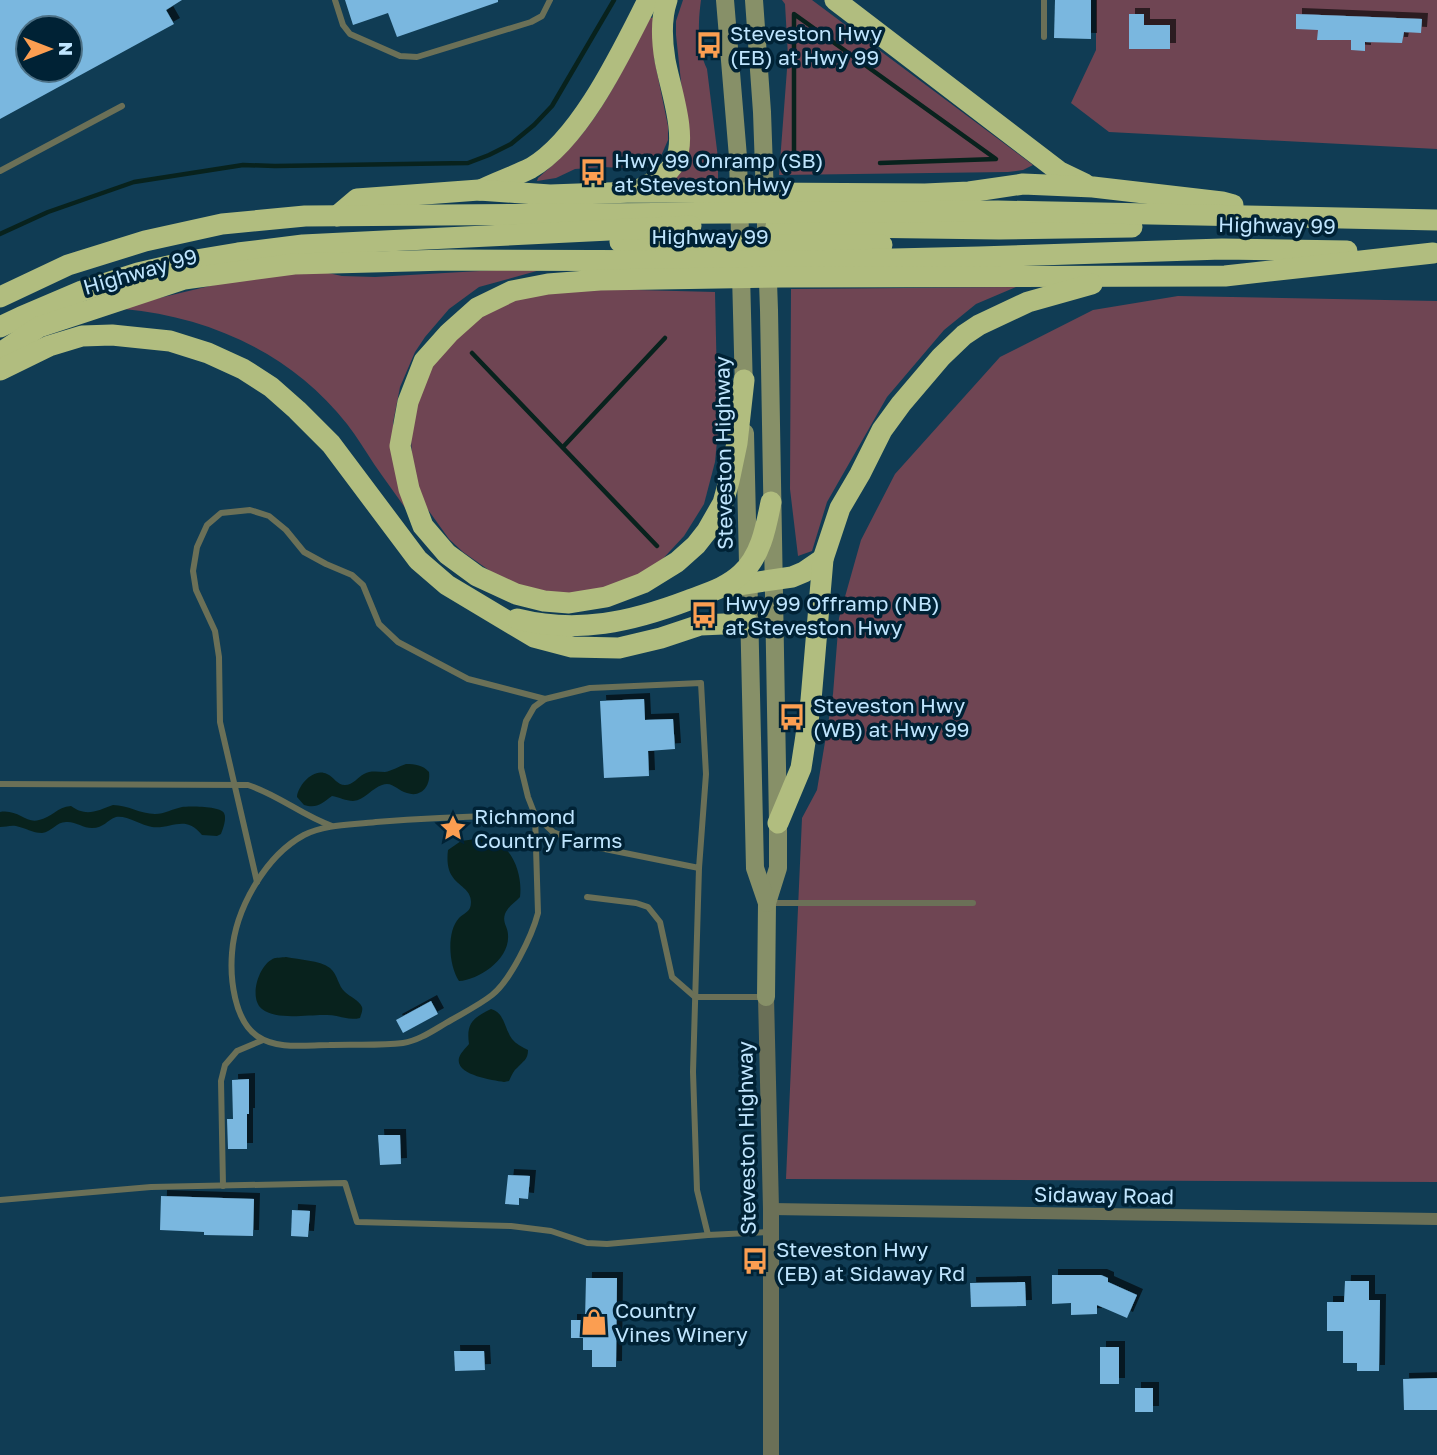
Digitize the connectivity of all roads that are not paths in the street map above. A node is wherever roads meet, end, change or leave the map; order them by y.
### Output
1 (335, 0) edge
2 (550, 0) edge
3 (655, 0) edge
4 (667, 0) edge
5 (725, 0) edge
6 (754, 0) edge
7 (835, 0) edge
8 (1044, 0) edge
9 (643, 9) edge
10 (1044, 37) dead end
11 (122, 106) dead end
12 (0, 171) edge
13 (1093, 187) junction
14 (479, 190) junction
15 (634, 192) junction
16 (1211, 215) junction
17 (1268, 215) junction
18 (337, 216) junction
19 (1437, 220) edge
20 (483, 237) junction
21 (1435, 253) edge
22 (1030, 255) junction
23 (1125, 277) junction
24 (0, 297) edge
25 (0, 327) edge
26 (0, 353) edge
27 (0, 370) edge
28 (744, 380) junction
29 (771, 502) junction
30 (823, 559) junction
31 (747, 576) junction
32 (774, 581) junction
33 (498, 614) junction
34 (748, 623) junction
35 (545, 699) junction
36 (0, 784) edge
37 (234, 784) junction
38 (535, 815) junction
39 (778, 823) junction
40 (332, 827) junction
41 (699, 868) junction
42 (257, 882) junction
43 (587, 897) dead end
44 (766, 904) junction
45 (973, 904) dead end
46 (766, 997) junction
47 (695, 998) junction
48 (263, 1040) junction
49 (223, 1186) junction
50 (0, 1200) edge
51 (771, 1209) junction
52 (1437, 1219) edge
53 (771, 1232) junction
54 (708, 1235) junction
55 (771, 1455) edge

1 - 2 lane
3 - 9 highway
4 - 15 highway
5 - 28 main road, Steveston Highway
6 - 29 main road, Steveston Highway
7 - 13 highway
8 - 10 lane
9 - 14 highway
11 - 12 lane
13 - 15 highway
13 - 17 highway
14 - 15 highway
14 - 18 highway
16 - 17 highway, Highway 99
16 - 18 highway, Highway 99
16 - 20 highway
17 - 19 highway, Highway 99
18 - 24 highway, Highway 99
20 - 22 highway
20 - 25 highway
21 - 22 highway, Highway 99
21 - 23 highway
22 - 26 highway, Highway 99
23 - 28 highway
23 - 30 highway
27 - 33 highway
28 - 31 main road, Steveston Highway
29 - 31 highway
29 - 32 main road, Steveston Highway
30 - 32 highway
30 - 39 highway
31 - 32 highway
31 - 33 highway
31 - 34 main road, Steveston Highway
32 - 39 main road, Steveston Highway
33 - 34 highway
34 - 44 main road, Steveston Highway
35 - 37 lane
35 - 38 lane
35 - 41 lane
36 - 37 lane
37 - 40 lane
37 - 42 lane
38 - 40 lane
38 - 41 lane
38 - 48 lane
39 - 44 main road, Steveston Highway
40 - 42 lane
41 - 47 lane
42 - 48 lane
43 - 47 lane
44 - 45 lane
44 - 46 main road, Steveston Highway
46 - 47 lane
46 - 51 street, Steveston Highway
47 - 54 lane
48 - 49 lane
49 - 50 lane
49 - 54 lane
51 - 52 street, Sidaway Road
51 - 53 street, Steveston Highway
53 - 54 lane
53 - 55 street, Steveston Highway

